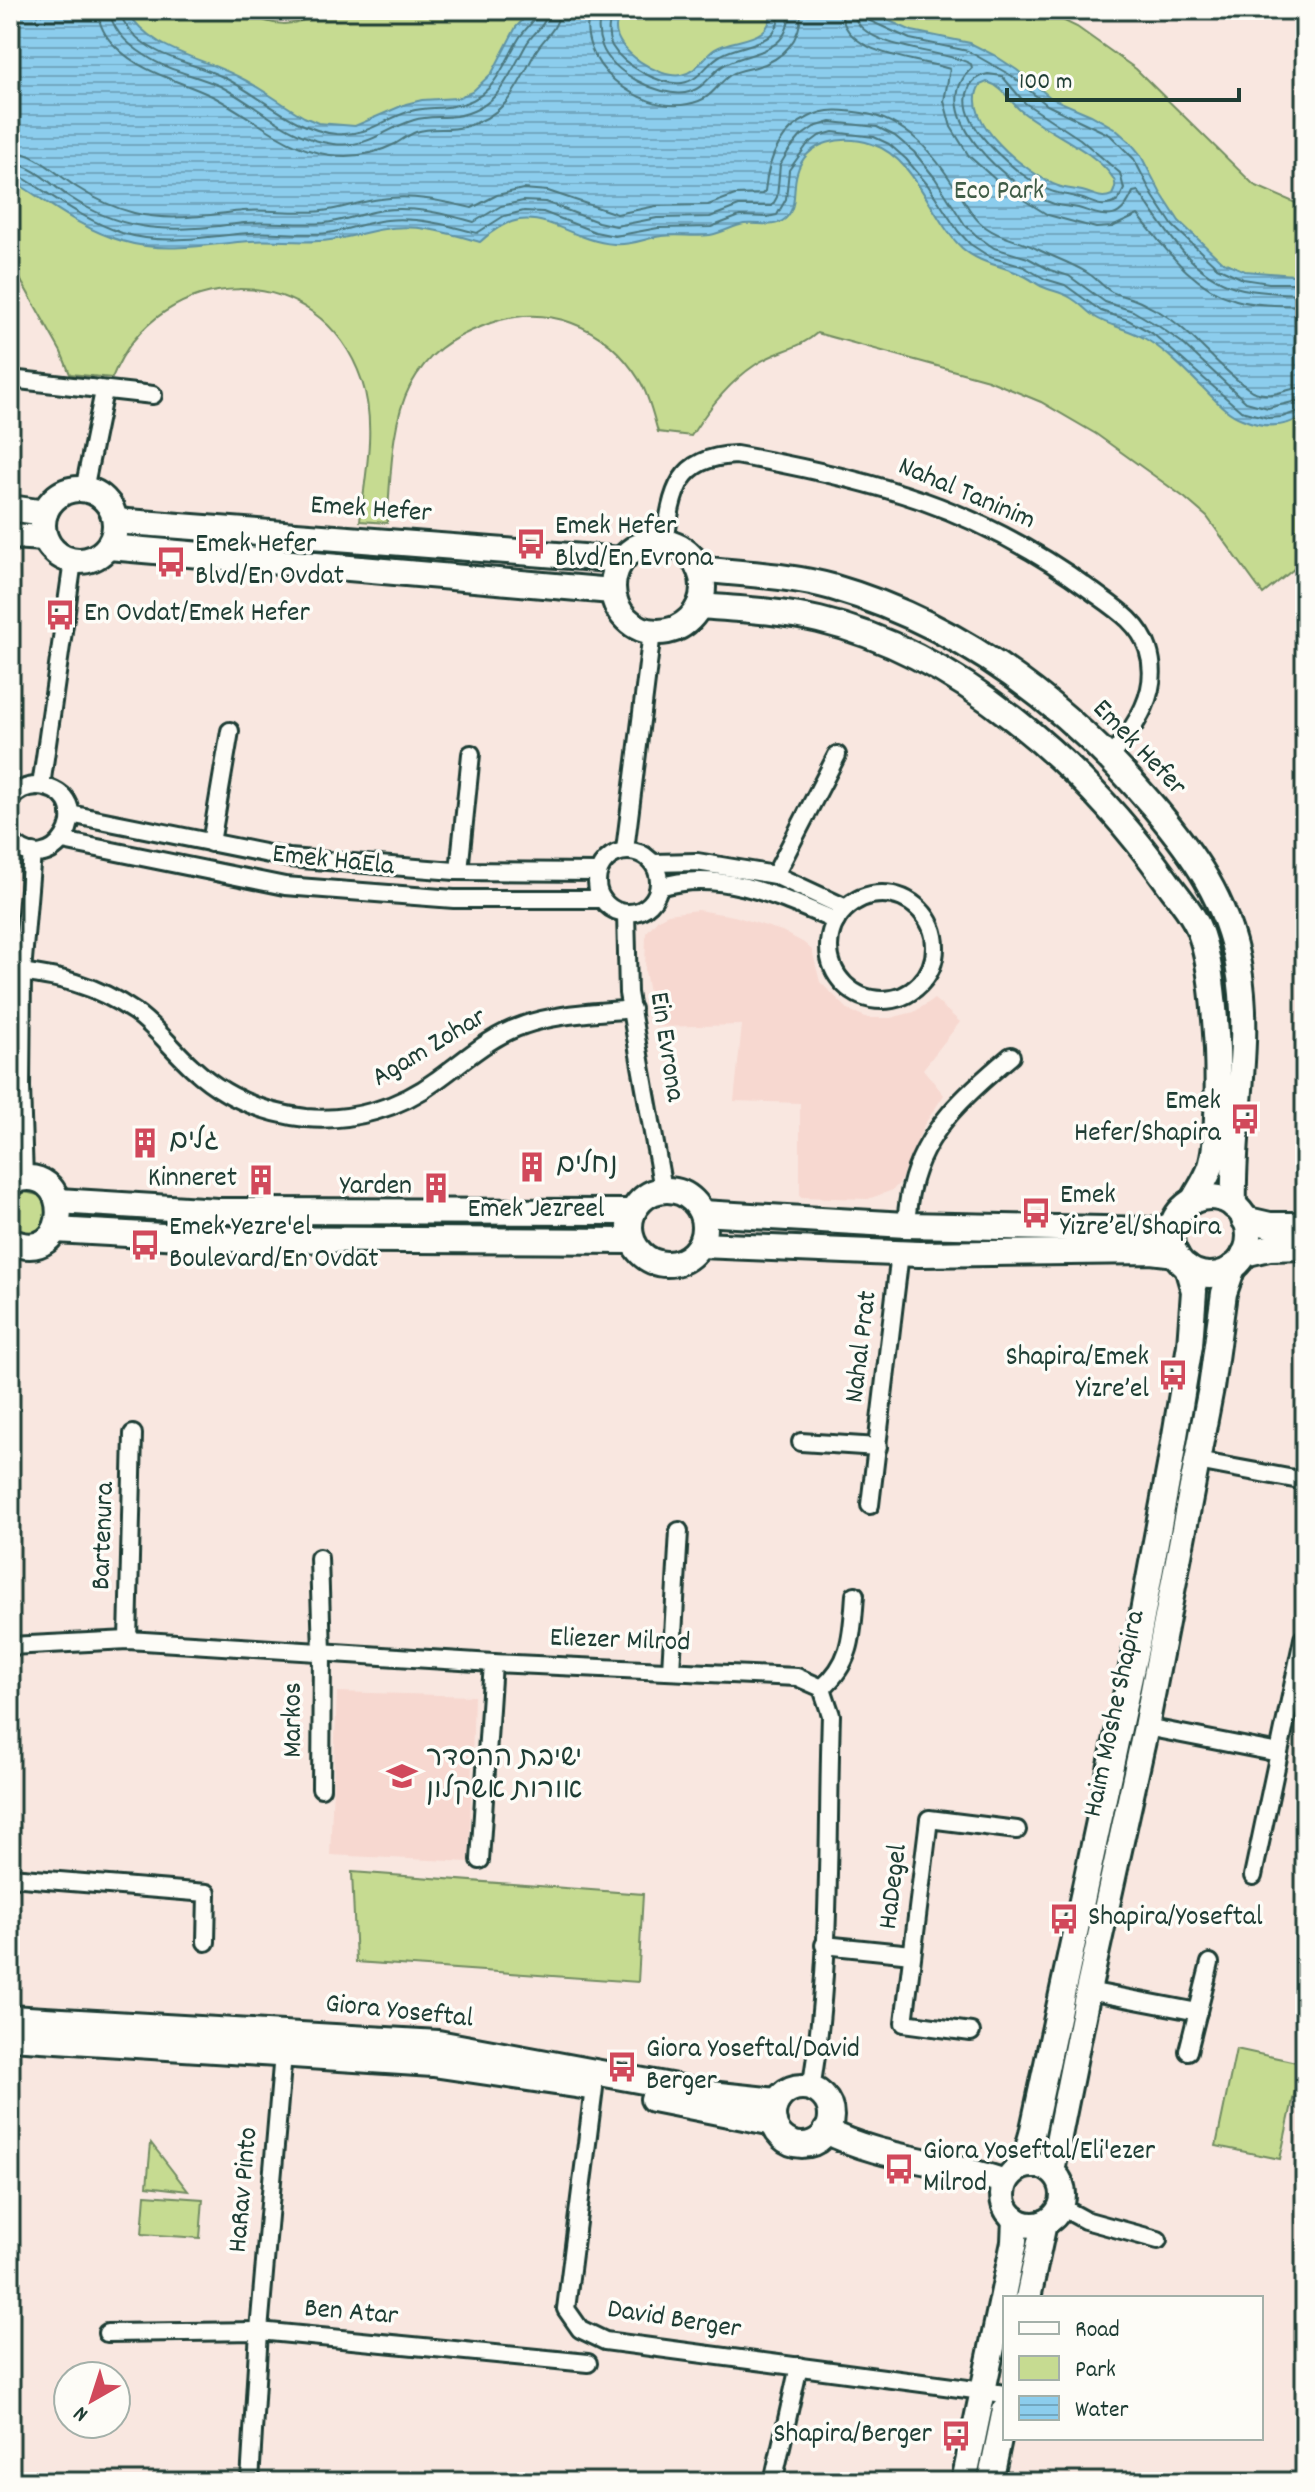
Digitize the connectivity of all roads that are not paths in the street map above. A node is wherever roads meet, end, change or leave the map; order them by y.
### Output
1 (10, 379) edge
2 (104, 391) junction
3 (153, 395) dead end
4 (84, 490) junction
5 (10, 508) edge
6 (45, 513) junction
7 (115, 521) junction
8 (10, 536) edge
9 (45, 538) junction
10 (665, 543) junction
11 (109, 547) junction
12 (622, 560) junction
13 (73, 561) junction
14 (699, 569) junction
15 (612, 591) junction
16 (699, 606) junction
17 (652, 632) junction
18 (230, 731) dead end
19 (471, 754) dead end
20 (837, 755) dead end
21 (1110, 758) junction
22 (41, 786) junction
23 (10, 799) edge
24 (70, 814) junction
25 (10, 839) edge
26 (63, 841) junction
27 (211, 843) junction
28 (625, 850) junction
29 (32, 853) junction
30 (653, 863) junction
31 (459, 871) junction
32 (598, 872) junction
33 (775, 875) junction
34 (659, 887) junction
35 (602, 899) junction
36 (626, 913) junction
37 (841, 914) junction
38 (16, 971) edge
39 (632, 1009) junction
40 (1011, 1056) dead end
41 (17, 1180) edge
42 (663, 1189) junction
43 (58, 1201) junction
44 (1193, 1201) junction
45 (632, 1212) junction
46 (1239, 1212) junction
47 (702, 1213) junction
48 (906, 1225) junction
49 (1305, 1225) edge
50 (1173, 1226) junction
51 (55, 1230) junction
52 (10, 1241) edge
53 (632, 1241) junction
54 (700, 1245) junction
55 (1305, 1247) edge
56 (900, 1253) junction
57 (1182, 1261) junction
58 (1239, 1261) junction
59 (133, 1434) dead end
60 (801, 1442) dead end
61 (878, 1447) junction
62 (1197, 1461) junction
63 (1305, 1481) edge
64 (870, 1505) dead end
65 (679, 1531) dead end
66 (319, 1558) dead end
67 (855, 1595) dead end
68 (1303, 1639) edge
69 (128, 1640) junction
70 (10, 1646) edge
71 (322, 1652) junction
72 (493, 1663) junction
73 (671, 1670) junction
74 (822, 1688) junction
75 (1146, 1727) junction
76 (1279, 1753) junction
77 (321, 1788) dead end
78 (1017, 1830) dead end
79 (480, 1860) dead end
80 (1253, 1876) dead end
81 (10, 1877) edge
82 (206, 1942) dead end
83 (824, 1945) junction
84 (912, 1954) junction
85 (1210, 1963) dead end
86 (1088, 1991) junction
87 (1198, 2012) junction
88 (10, 2018) edge
89 (971, 2032) dead end
90 (10, 2037) edge
91 (1188, 2051) dead end
92 (283, 2054) junction
93 (594, 2088) junction
94 (811, 2089) junction
95 (776, 2112) junction
96 (826, 2131) junction
97 (1023, 2166) junction
98 (1052, 2171) junction
99 (1005, 2182) junction
100 (1052, 2215) junction
101 (1015, 2219) junction
102 (1158, 2240) dead end
103 (1007, 2296) edge
104 (1029, 2296) edge
105 (1003, 2325) edge
106 (259, 2331) junction
107 (107, 2333) dead end
108 (588, 2363) dead end
109 (799, 2366) junction
110 (994, 2393) edge
111 (1003, 2420) edge
112 (250, 2482) edge
113 (773, 2482) edge
114 (964, 2482) edge
115 (990, 2482) edge

1 - 2 street
2 - 3 street
2 - 4 street
4 - 6 street
4 - 7 street
5 - 6 street
6 - 9 street
7 - 11 street
7 - 12 street, Emek Hefer
8 - 9 street
9 - 13 street
10 - 12 street
10 - 14 street
10 - 21 street, Nahal Taninim
11 - 13 street
11 - 15 street, Emek Hefer
12 - 15 street
13 - 22 street
14 - 16 street
14 - 21 street, Emek Hefer
15 - 17 street
16 - 17 street
16 - 44 street
17 - 28 street
18 - 27 street
19 - 31 street
20 - 33 street
21 - 46 street, Emek Hefer
22 - 23 street
22 - 24 street
24 - 26 street
24 - 27 street, Emek HaEla
25 - 29 street
26 - 29 street
26 - 35 street, Emek HaEla
27 - 31 street, Emek HaEla
28 - 30 street
28 - 32 street
29 - 38 street
30 - 33 street
30 - 34 street
31 - 32 street, Emek HaEla
32 - 35 street
33 - 37 street
34 - 36 street
34 - 37 street
35 - 36 street
36 - 39 street, Ein Evrona
37 - 37 street
38 - 39 street, Agam Zohar
38 - 41 street
39 - 42 street, Ein Evrona
40 - 48 street
41 - 43 street
42 - 45 street
42 - 47 street
43 - 45 street, Emek Jezreel
43 - 51 street
44 - 46 street
44 - 50 street
45 - 53 street
46 - 49 street
46 - 58 street
47 - 48 street
47 - 54 street
48 - 50 street
50 - 57 street
51 - 52 street
51 - 53 street, Emek Jezreel
53 - 54 street
54 - 56 street
55 - 58 street
56 - 57 street
56 - 61 street, Nahal Prat
57 - 58 street
57 - 97 street, Haim Moshe Shapira
58 - 62 street, Haim Moshe Shapira
59 - 69 street, Bartenura
60 - 61 street, Nahal Prat
61 - 64 street, Nahal Prat
62 - 63 street
62 - 75 street, Haim Moshe Shapira
65 - 73 street
66 - 71 street, Markos
67 - 74 street
68 - 76 street
69 - 70 street, Eliezer Milrod
69 - 71 street, Eliezer Milrod
71 - 72 street, Eliezer Milrod
71 - 77 street, Markos
72 - 73 street, Eliezer Milrod
72 - 79 street
73 - 74 street, Eliezer Milrod
74 - 83 street
75 - 76 street
75 - 86 street, Haim Moshe Shapira
76 - 80 street
78 - 84 street, HaDegel
81 - 82 street
83 - 84 street, HaDegel
83 - 94 street
84 - 89 street, HaDegel
85 - 87 street
86 - 87 street
86 - 98 street, Haim Moshe Shapira
87 - 91 street
88 - 95 street, Giora Yoseftal
90 - 92 street, Giora Yoseftal
92 - 93 street, Giora Yoseftal
92 - 106 street, HaRav Pinto
93 - 95 street, Giora Yoseftal
93 - 109 street, David Berger
94 - 95 street
94 - 96 street
95 - 96 street
96 - 99 street
97 - 98 street
97 - 99 street
98 - 100 street
99 - 101 street
100 - 101 street
100 - 102 street
100 - 104 street
101 - 103 street
105 - 110 street
106 - 107 street, Ben Atar
106 - 108 street, Ben Atar
106 - 112 street, HaRav Pinto
109 - 110 street, David Berger
109 - 113 street
110 - 114 street
111 - 115 street

